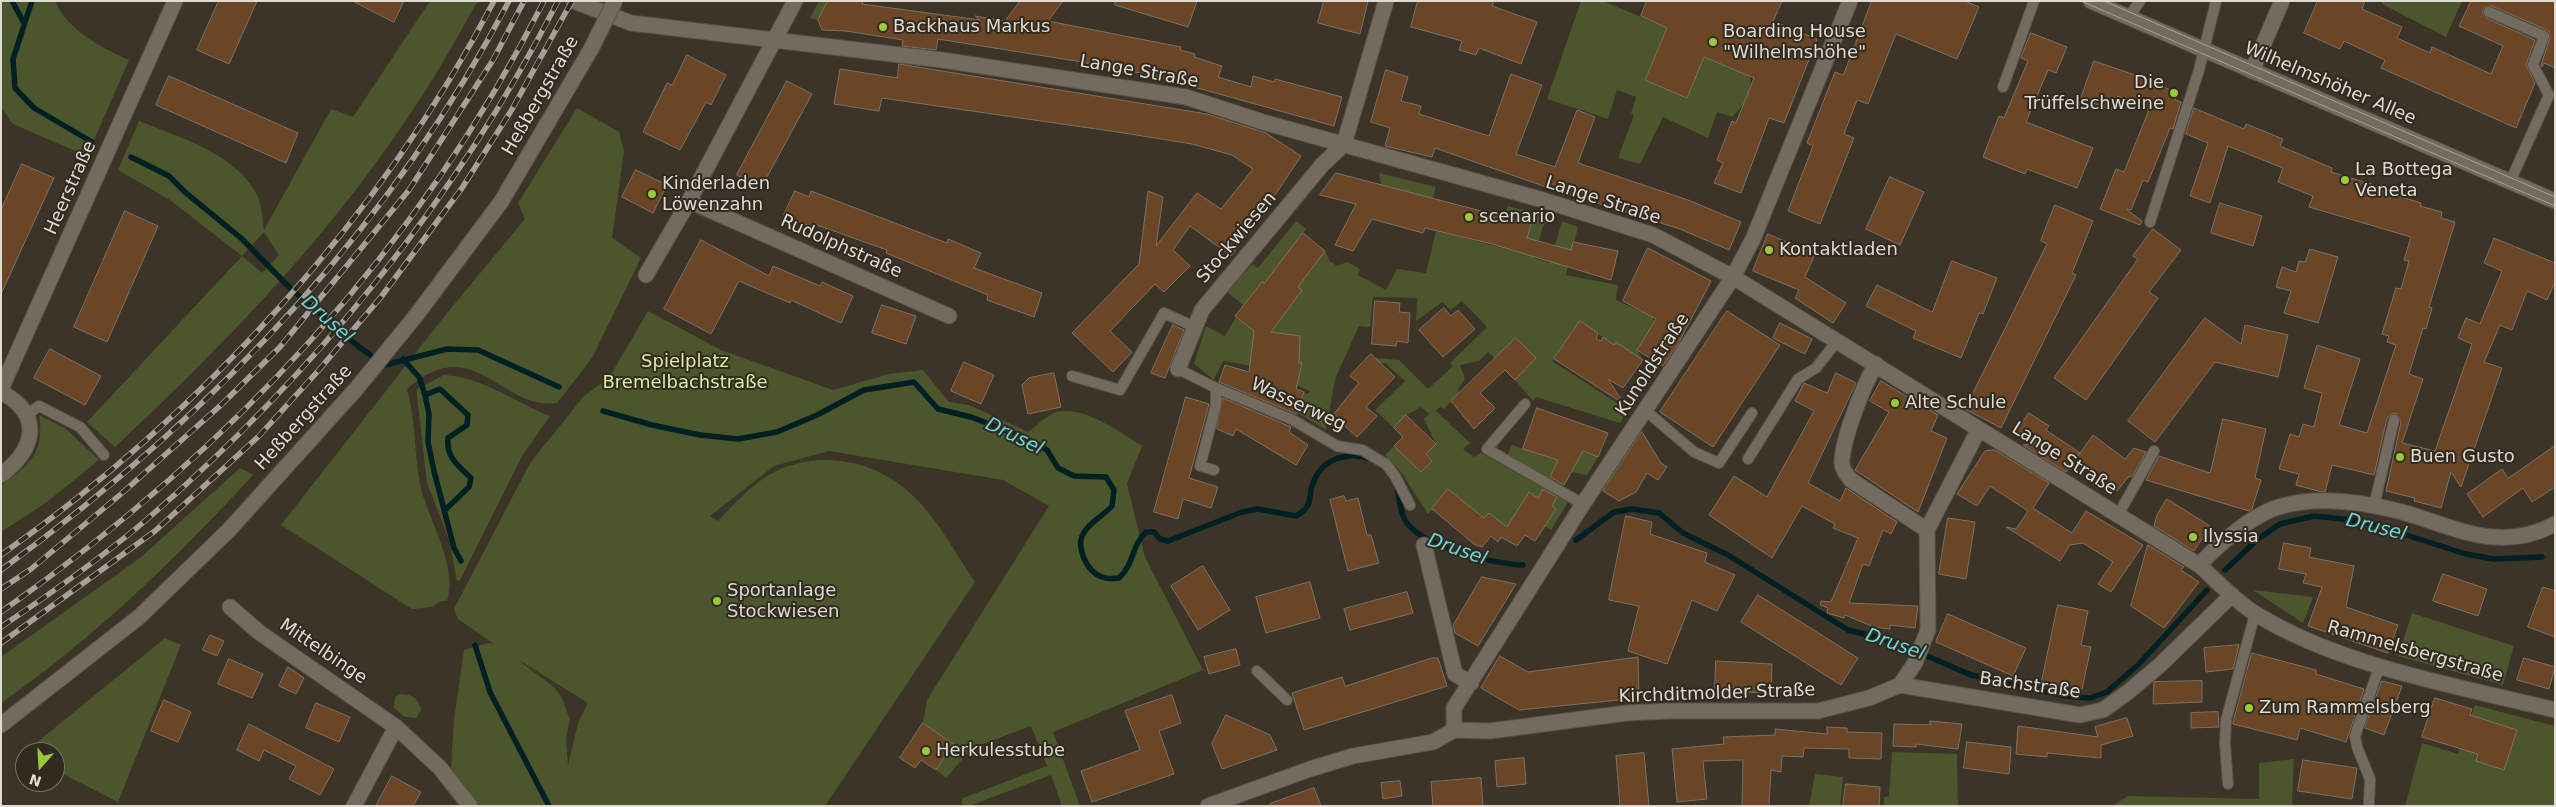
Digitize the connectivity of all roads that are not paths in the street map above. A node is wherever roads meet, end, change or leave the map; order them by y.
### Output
1 (175, 1) edge
2 (574, 1) edge
3 (615, 1) edge
4 (795, 1) edge
5 (1386, 1) edge
6 (1850, 1) edge
7 (2034, 1) edge
8 (2091, 1) edge
9 (2140, 1) edge
10 (2216, 1) edge
11 (2282, 1) edge
12 (2489, 12) dead end
13 (2128, 18) junction
14 (774, 41) junction
15 (2203, 50) junction
16 (2252, 71) junction
17 (2003, 87) dead end
18 (1344, 144) junction
19 (2510, 182) junction
20 (689, 201) junction
21 (2555, 201) edge
22 (2150, 222) dead end
23 (646, 275) dead end
24 (1733, 277) junction
25 (949, 316) dead end
26 (1195, 327) junction
27 (1837, 341) junction
28 (1876, 364) junction
29 (1178, 369) joint
30 (1072, 376) dead end
31 (1216, 388) junction
32 (1, 391) edge
33 (1525, 404) dead end
34 (1645, 410) junction
35 (1752, 413) dead end
36 (28, 415) junction
37 (2394, 420) dead end
38 (1979, 429) junction
39 (2154, 451) dead end
40 (104, 455) dead end
41 (1748, 459) dead end
42 (1214, 470) dead end
43 (1, 475) edge
44 (1583, 504) junction
45 (1410, 505) dead end
46 (2374, 506) junction
47 (2118, 515) junction
48 (2555, 524) edge
49 (1927, 530) junction
50 (1424, 545) dead end
51 (2199, 565) junction
52 (2232, 595) junction
53 (230, 607) dead end
54 (2255, 614) junction
55 (2380, 665) junction
56 (1257, 671) dead end
57 (1471, 683) junction
58 (1900, 685) junction
59 (1287, 700) dead end
60 (2555, 710) edge
61 (1, 725) edge
62 (396, 727) junction
63 (1454, 730) junction
64 (2228, 784) dead end
65 (2369, 803) dead end
66 (354, 806) edge
67 (470, 806) edge
68 (1208, 806) edge

1 - 32 street, Heerstraße
2 - 14 street, Lange Straße
3 - 61 street, Heßbergstraße, bridge
4 - 14 street
5 - 18 street
6 - 24 street, Kunoldstraße
7 - 17 lane
8 - 13 street, Wilhelmshöher Allee
9 - 13 lane
10 - 15 lane
11 - 16 street
12 - 19 lane
13 - 15 street, Wilhelmshöher Allee
14 - 18 street, Lange Straße
14 - 20 street
15 - 16 street, Wilhelmshöher Allee
15 - 22 lane
16 - 19 street, Wilhelmshöher Allee
18 - 24 street, Lange Straße
18 - 26 street, Stockwiesen
19 - 21 street, Wilhelmshöher Allee
20 - 23 street
20 - 25 street, Rudolphstraße
24 - 27 street, Lange Straße
24 - 34 street, Kunoldstraße
26 - 29 street, Stockwiesen
26 - 30 lane
27 - 28 street, Lange Straße
27 - 41 lane
28 - 38 street, Lange Straße
28 - 49 street
29 - 31 lane, Wasserweg
31 - 42 lane
31 - 45 lane, Wasserweg
32 - 36 street
33 - 44 lane
34 - 35 lane
34 - 44 street, Kunoldstraße
36 - 40 lane
36 - 43 street
37 - 46 lane
38 - 47 street, Lange Straße
38 - 49 street
39 - 47 lane
44 - 57 street, Kunoldstraße
46 - 48 street
46 - 51 street
47 - 51 street, Lange Straße
49 - 58 street
50 - 57 street
51 - 52 street, Rammelsbergstraße
52 - 54 street, Rammelsbergstraße
52 - 58 street, Bachstraße
53 - 62 street, Mittelbinge
54 - 55 street, Rammelsbergstraße
54 - 64 lane
55 - 60 street, Rammelsbergstraße
55 - 65 lane
56 - 59 lane
57 - 63 street, Kunoldstraße
58 - 63 street, Kirchditmolder Straße
62 - 66 street
62 - 67 street, Mittelbinge
63 - 68 street, Kirchditmolder Straße

